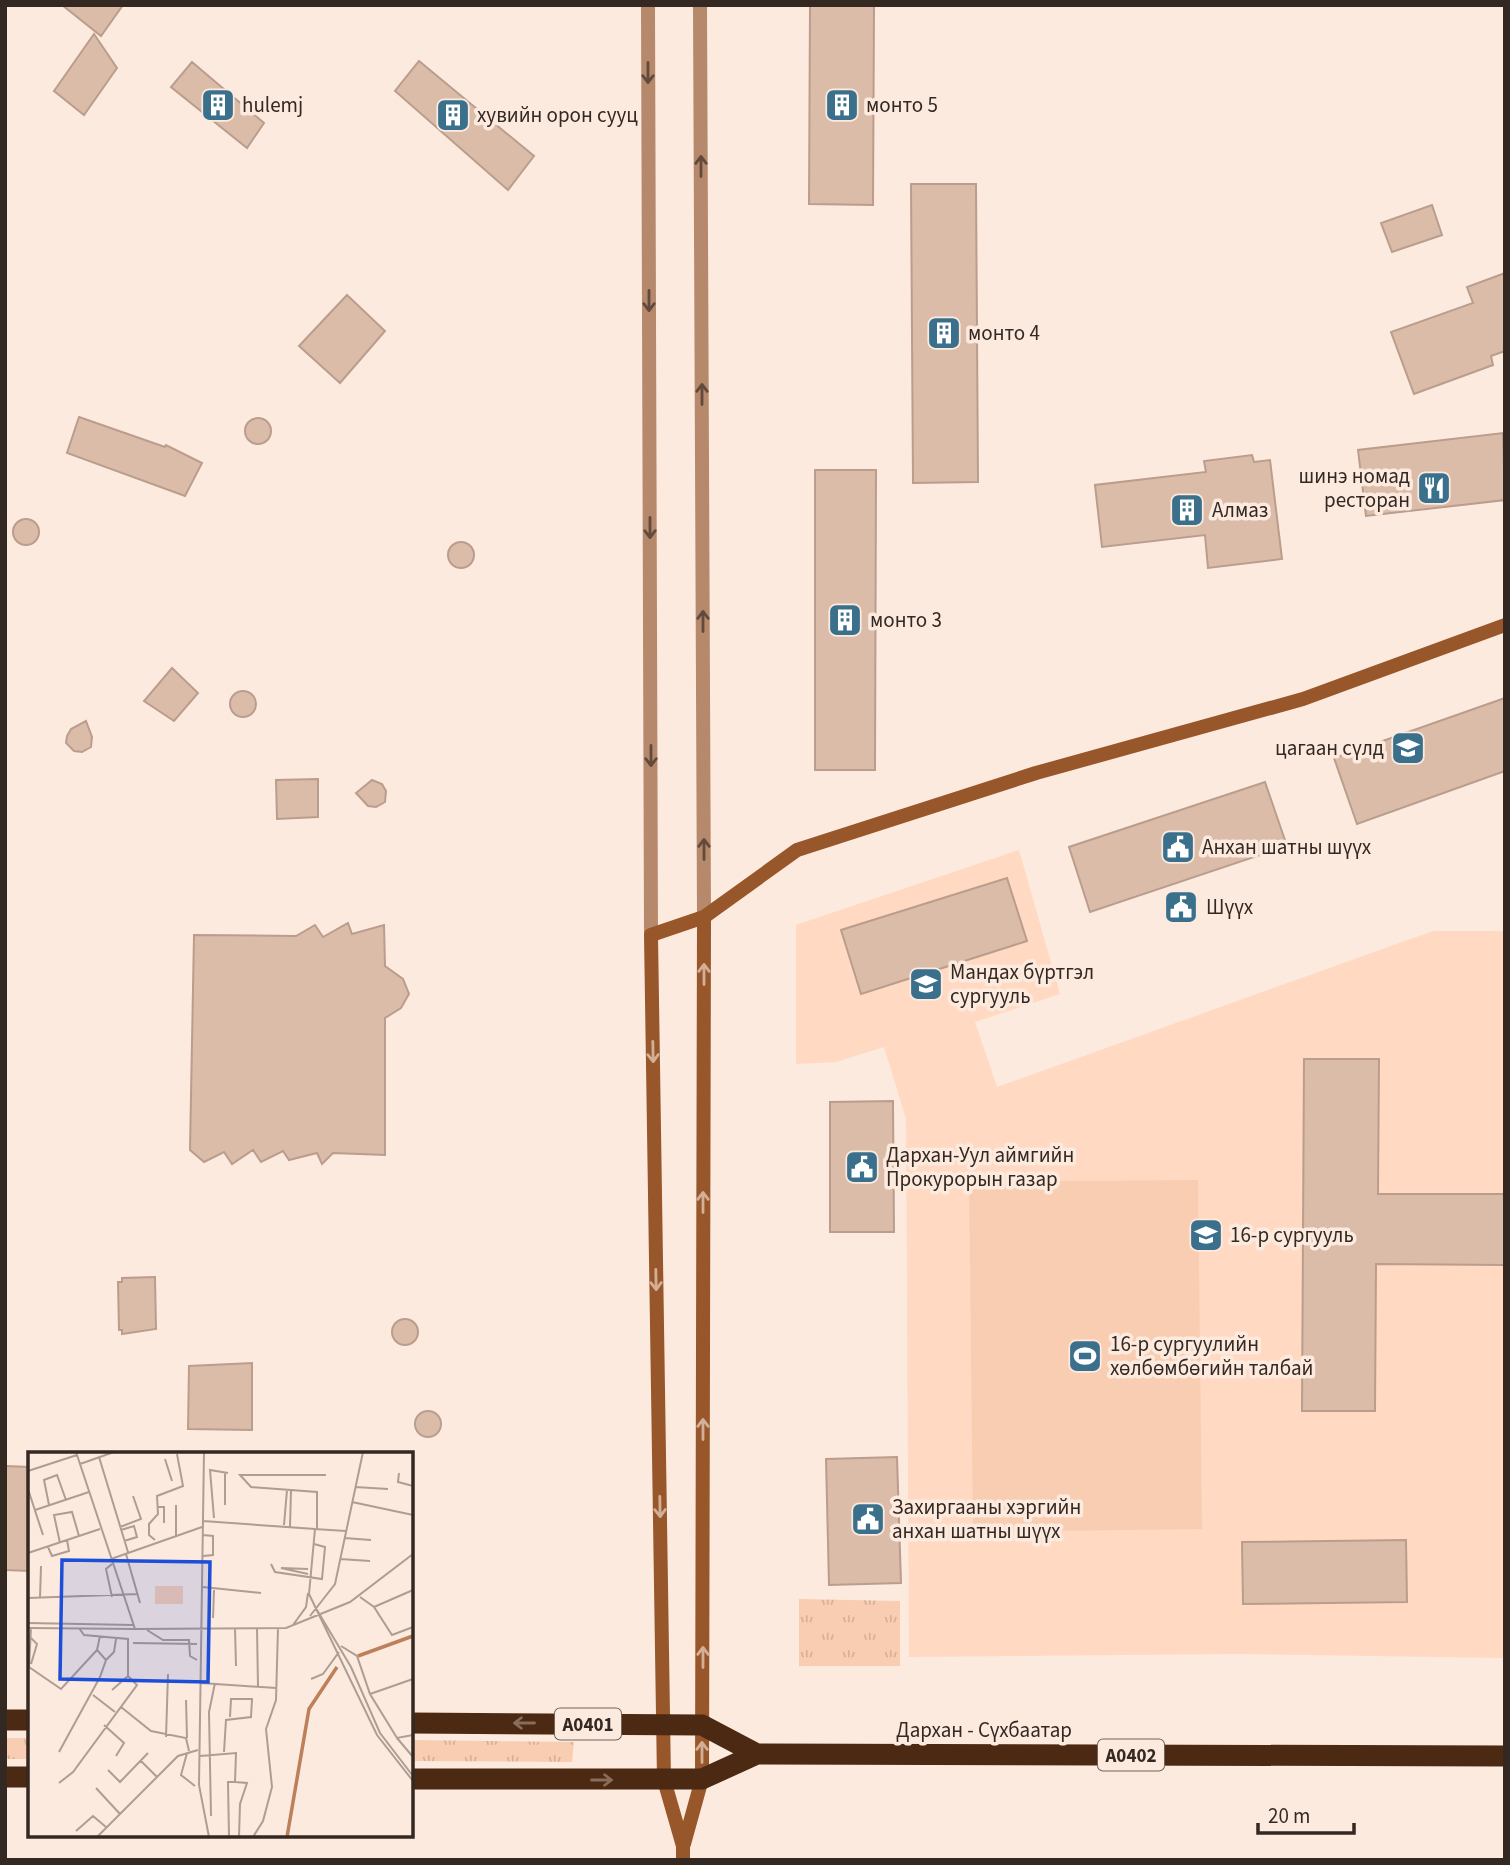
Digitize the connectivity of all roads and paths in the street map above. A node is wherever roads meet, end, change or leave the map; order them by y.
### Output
1 (648, 5) edge
2 (700, 5) edge
3 (1505, 625) edge
4 (704, 917) junction
5 (651, 935) junction
6 (5, 1720) edge
7 (28, 1720) edge
8 (413, 1723) edge
9 (663, 1724) junction
10 (702, 1725) junction
11 (757, 1754) junction
12 (1505, 1756) edge
13 (5, 1777) edge
14 (28, 1777) edge
15 (413, 1779) edge
16 (702, 1779) junction
17 (664, 1780) junction
18 (683, 1853) edge

1 -> 5 street
4 -> 2 street
3 - 4 main road
4 - 5 main road
10 -> 4 main road
5 -> 9 main road
6 - 7 highway
9 -> 8 highway, A0401
9 - 10 highway, A0401
9 - 17 main road
10 - 11 highway, A0401
16 -> 10 main road
11 - 12 highway, Дархан - Сүхбаатар / A0402
11 - 16 highway
13 - 14 highway
15 -> 17 highway
16 - 17 highway
16 - 18 main road
17 - 18 main road

